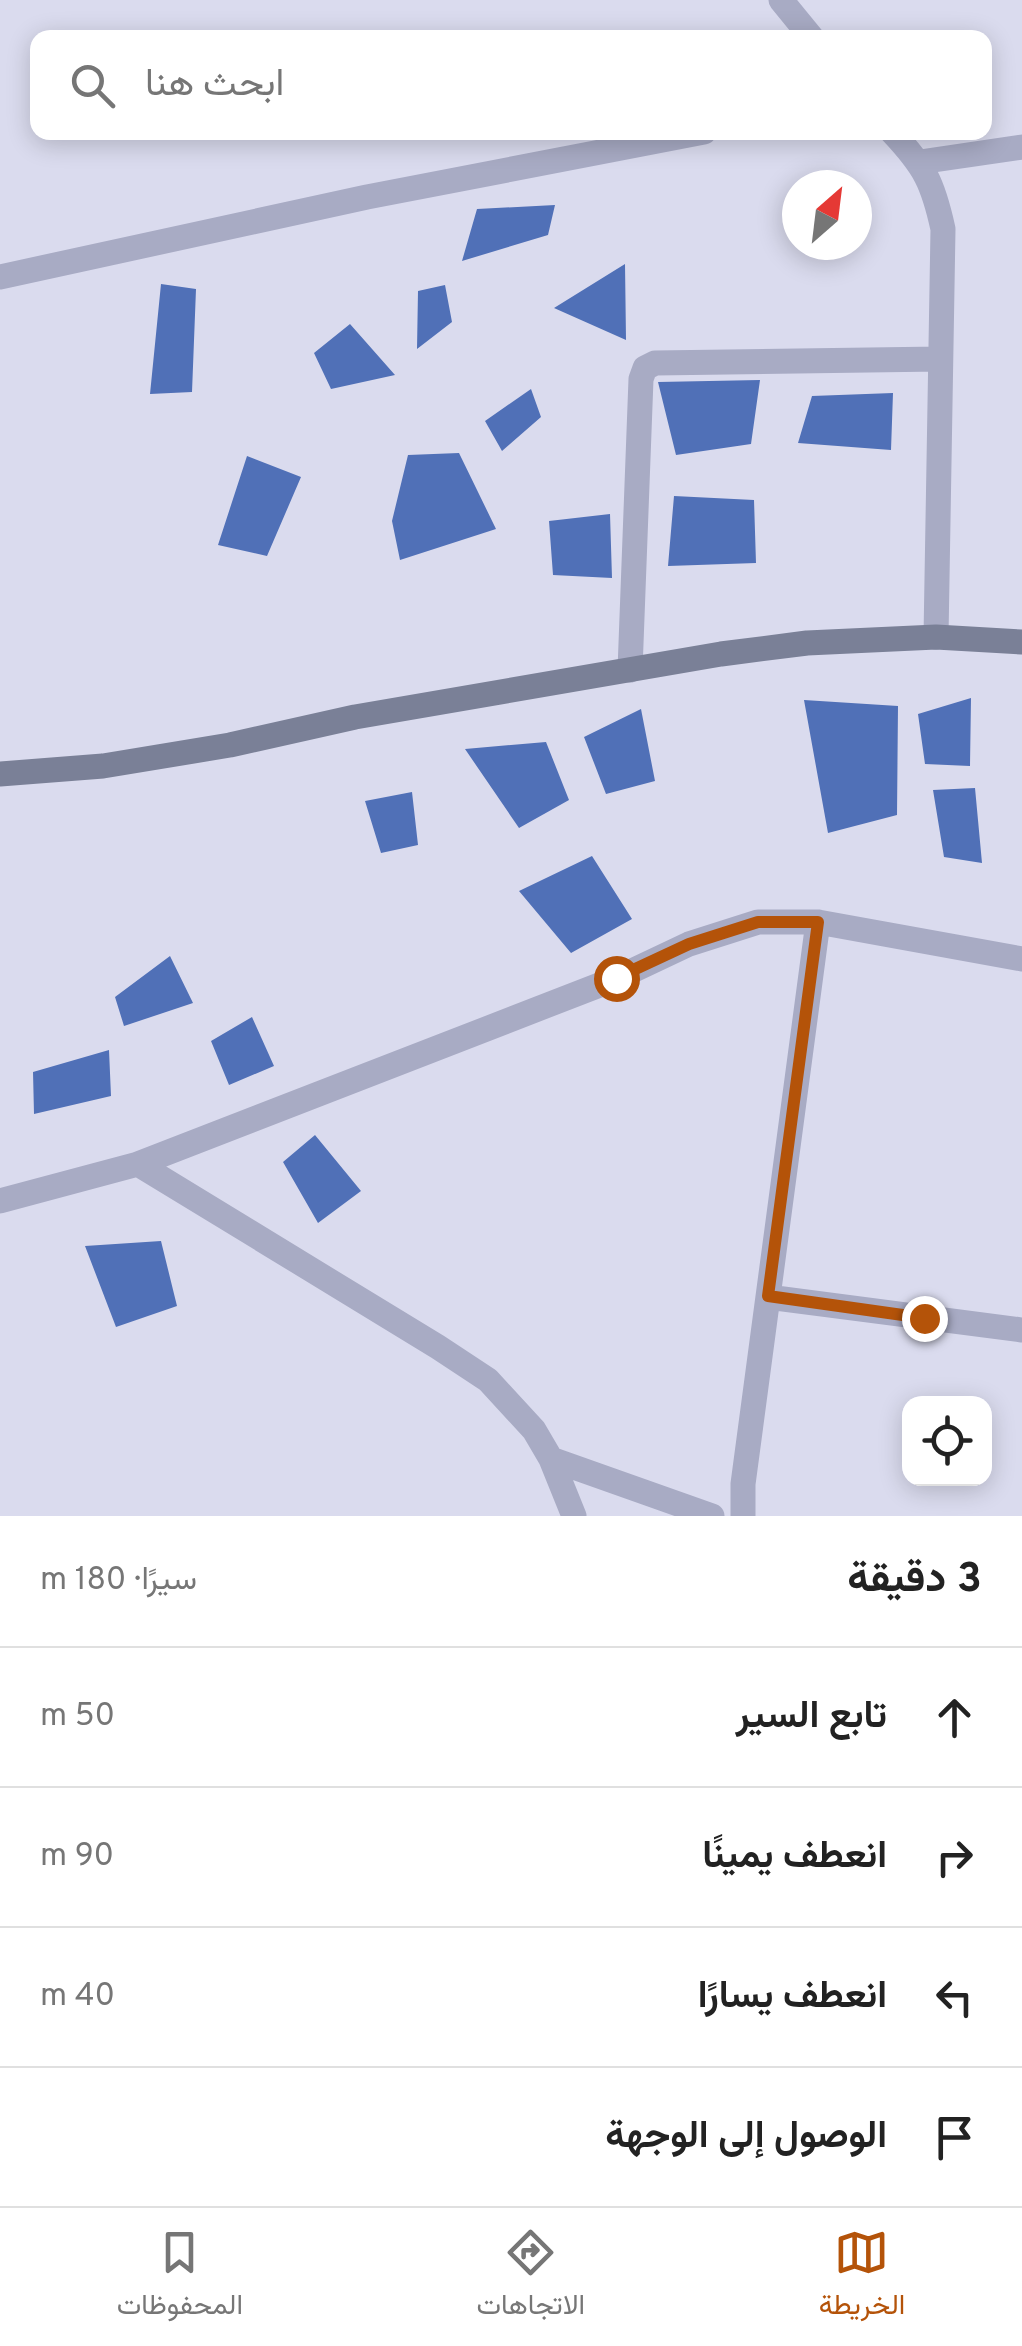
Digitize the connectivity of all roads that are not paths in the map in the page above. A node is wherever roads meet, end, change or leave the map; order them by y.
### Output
1 (780, 0) edge
2 (805, 30) edge
3 (663, 140) edge
4 (899, 140) edge
5 (1022, 147) edge
6 (920, 162) junction
7 (0, 276) edge
8 (940, 359) junction
9 (936, 637) junction
10 (1022, 642) edge
11 (630, 670) junction
12 (0, 774) edge
13 (818, 922) junction
14 (1022, 959) edge
15 (138, 1164) junction
16 (0, 1202) edge
17 (768, 1296) junction
18 (1022, 1330) edge
19 (550, 1459) junction
20 (574, 1516) edge
21 (712, 1516) edge
22 (743, 1516) edge

1 - 2 street
3 - 7 street
4 - 6 street
5 - 6 street
6 - 8 street
8 - 9 street
8 - 11 street
9 - 10 main road
9 - 11 main road
11 - 12 main road
13 - 14 street
13 - 15 street
13 - 17 street
15 - 16 street
15 - 19 street
17 - 18 street
17 - 22 street
19 - 20 street
19 - 21 street

